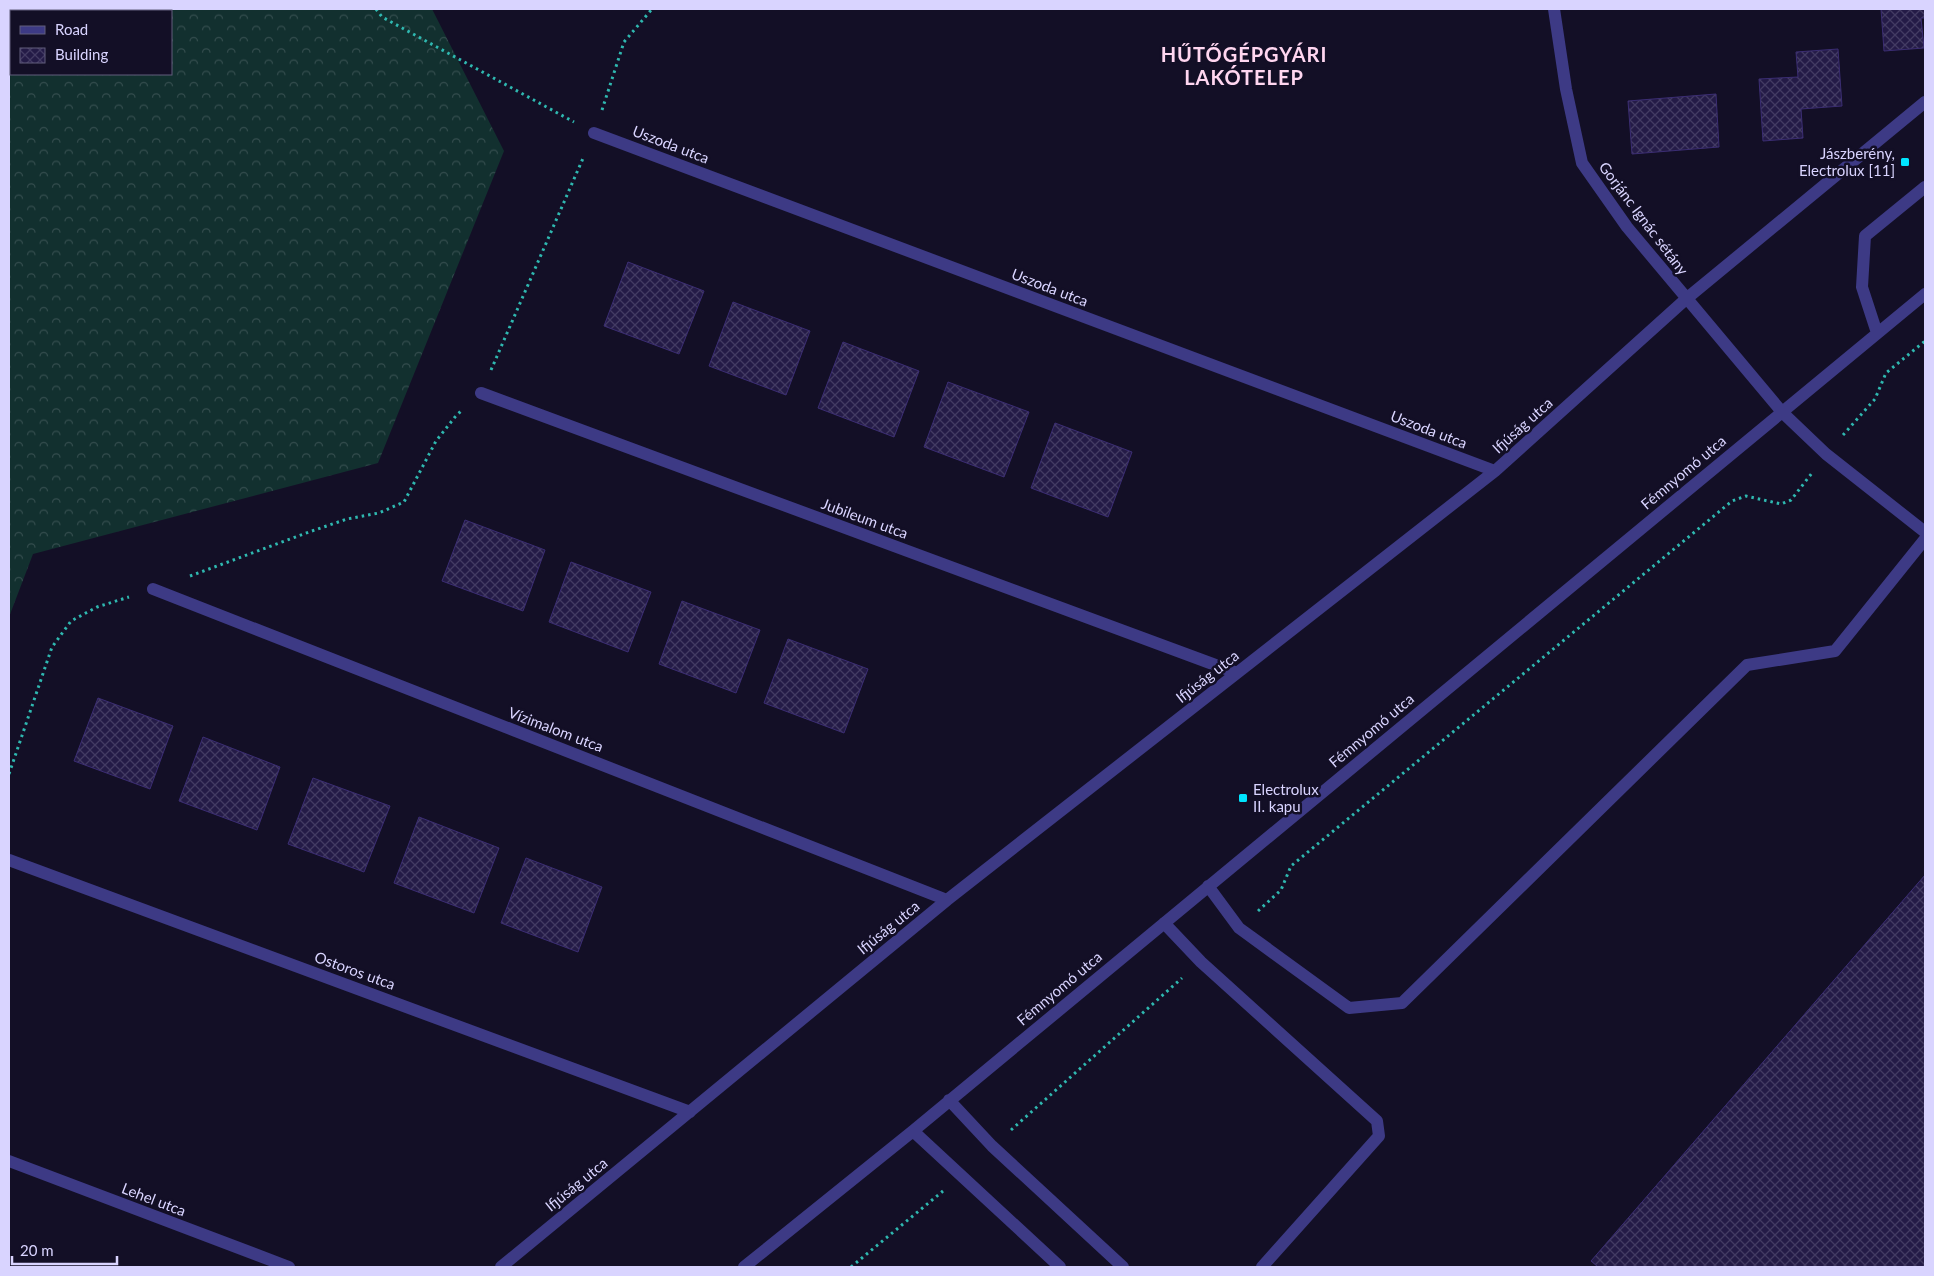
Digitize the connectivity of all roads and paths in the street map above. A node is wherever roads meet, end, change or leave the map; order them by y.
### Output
1 (376, 9) edge
2 (652, 9) edge
3 (1554, 9) edge
4 (1925, 102) edge
5 (594, 133) junction
6 (1925, 187) edge
7 (1925, 294) edge
8 (1686, 299) junction
9 (1877, 333) junction
10 (1925, 340) edge
11 (481, 393) junction
12 (1782, 412) junction
13 (1826, 454) junction
14 (1495, 471) junction
15 (1925, 532) edge
16 (1925, 539) edge
17 (153, 589) junction
18 (1237, 673) junction
19 (9, 774) edge
20 (9, 860) edge
21 (1208, 886) junction
22 (947, 900) junction
23 (1164, 923) junction
24 (1239, 928) junction
25 (1200, 962) junction
26 (949, 1100) junction
27 (690, 1112) junction
28 (914, 1130) junction
29 (992, 1146) junction
30 (9, 1161) edge
31 (959, 1173) junction
32 (289, 1267) edge
33 (501, 1267) edge
34 (744, 1267) edge
35 (851, 1267) edge
36 (1060, 1267) edge
37 (1123, 1267) edge
38 (1262, 1267) edge

1 - 5 path
2 - 5 path
3 - 8 street, Gorjánc Ignác sétány
4 - 8 street, Ifjúság utca
5 - 11 path
5 - 14 street, Uszoda utca
6 - 9 street
7 - 9 street, Fémnyomó utca
8 - 12 street, Gorjánc Ignác sétány
8 - 14 street, Ifjúság utca
9 - 12 street, Fémnyomó utca
10 - 13 path
11 - 17 path
11 - 18 street, Jubileum utca
12 - 13 street, Gorjánc Ignác sétány
12 - 21 street, Fémnyomó utca
13 - 15 street, Gorjánc Ignác sétány
13 - 24 path
14 - 18 street, Ifjúság utca
16 - 24 street
17 - 19 path
17 - 22 street, Vízimalom utca
18 - 22 street, Ifjúság utca
20 - 27 street, Ostoros utca
21 - 23 street, Fémnyomó utca
21 - 24 street
22 - 27 street, Ifjúság utca
23 - 25 street
23 - 26 street, Fémnyomó utca
25 - 29 path
25 - 38 street
26 - 28 street, Fémnyomó utca
26 - 29 street
27 - 33 street, Ifjúság utca
28 - 31 street
28 - 34 street, Fémnyomó utca
29 - 37 street
30 - 32 street, Lehel utca
31 - 35 path
31 - 36 street

